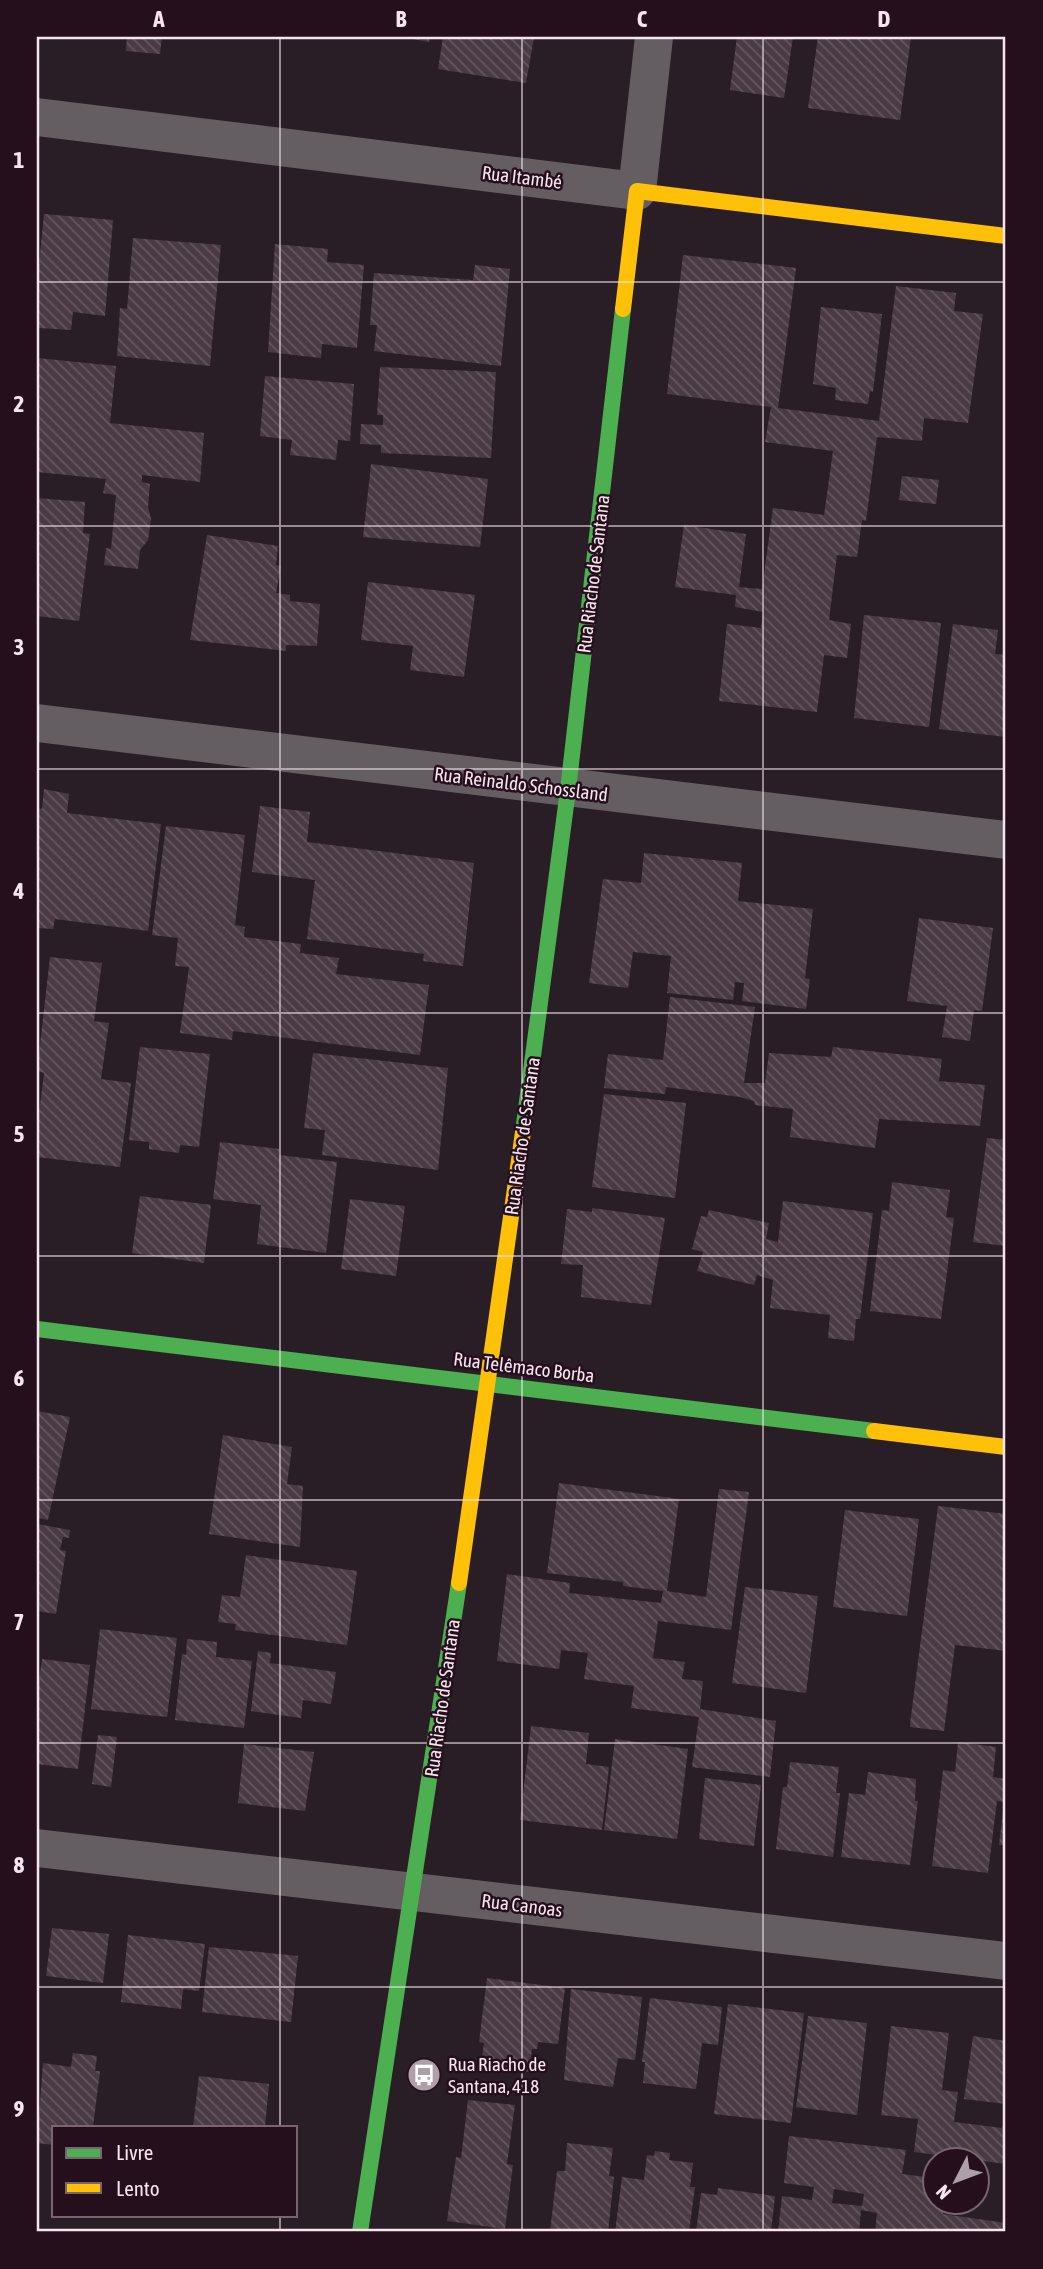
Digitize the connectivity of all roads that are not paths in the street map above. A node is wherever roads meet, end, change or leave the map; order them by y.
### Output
1 (654, 37) edge
2 (37, 117) edge
3 (637, 191) junction
4 (1006, 236) edge
5 (37, 723) edge
6 (568, 790) junction
7 (1006, 841) edge
8 (37, 1329) edge
9 (489, 1384) junction
10 (1006, 1447) edge
11 (37, 1848) edge
12 (414, 1892) junction
13 (1006, 1961) edge
14 (360, 2232) edge

1 - 3 street, Rua Riacho de Santana
2 - 3 street, Rua Itambé
3 - 4 street, Rua Itambé
3 - 6 street, Rua Riacho de Santana
5 - 6 street, Rua Reinaldo Schossland
6 - 7 street, Rua Reinaldo Schossland
6 - 9 street, Rua Riacho de Santana
8 - 9 street, Rua Telêmaco Borba
9 - 10 street, Rua Telêmaco Borba
9 - 12 street, Rua Riacho de Santana
11 - 12 street, Rua Canoas
12 - 13 street, Rua Canoas
12 - 14 street, Rua Riacho de Santana

